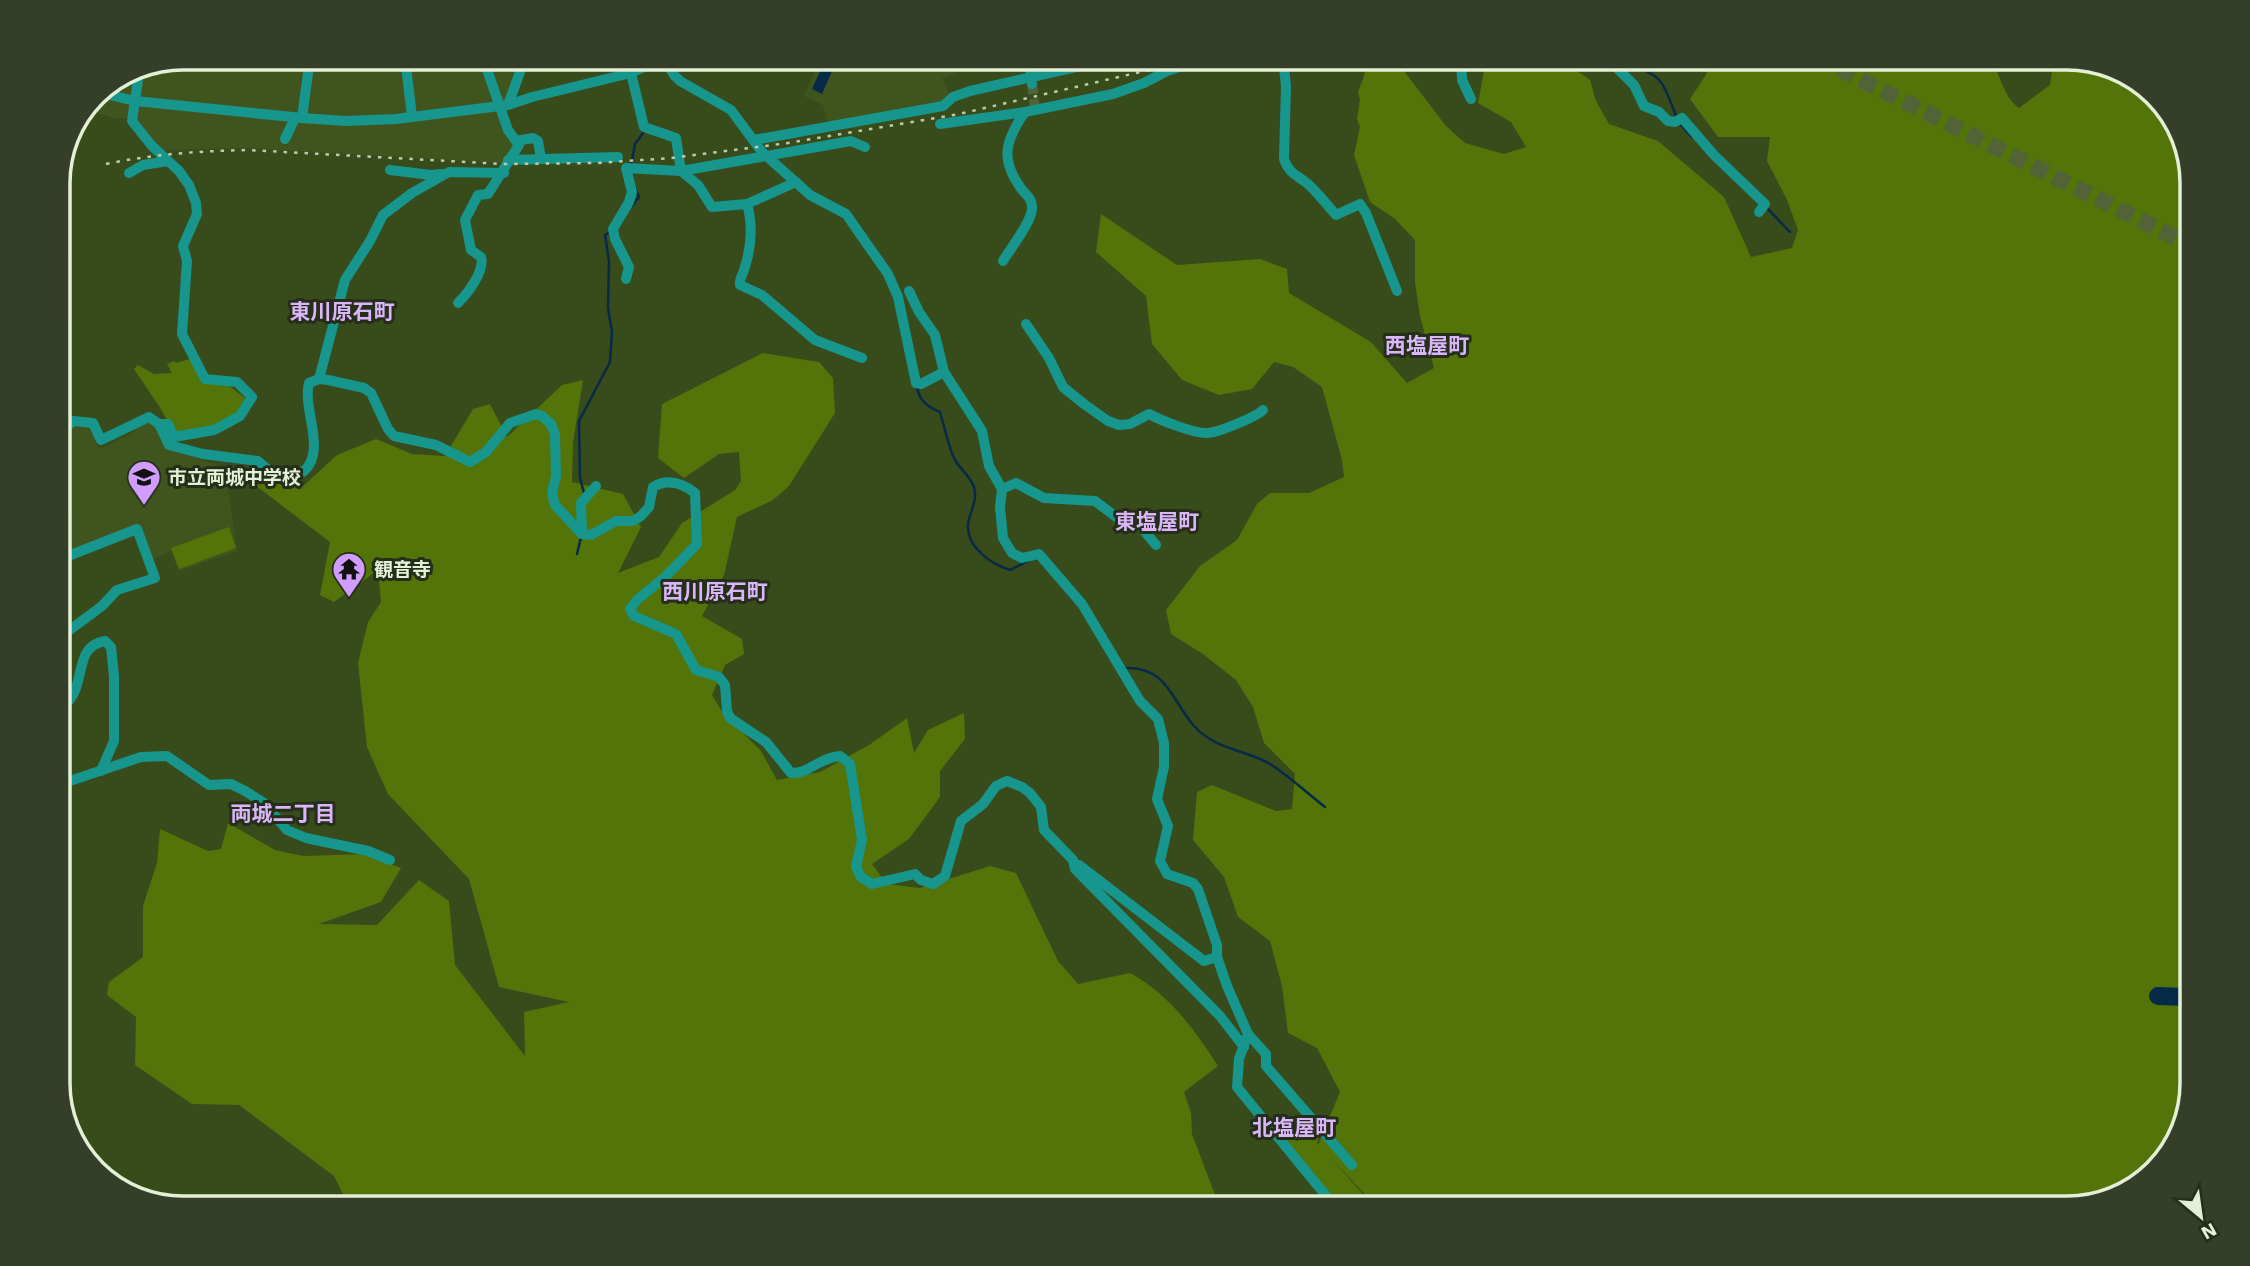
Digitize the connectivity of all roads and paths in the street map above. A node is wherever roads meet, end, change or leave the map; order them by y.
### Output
1 (308, 70) edge
2 (406, 70) edge
3 (488, 70) edge
4 (520, 70) edge
5 (638, 70) edge
6 (671, 70) edge
7 (1030, 70) edge
8 (1072, 70) edge
9 (1170, 70) edge
10 (1284, 70) edge
11 (1462, 70) edge
12 (1621, 70) edge
13 (631, 73) junction
14 (138, 80) edge
15 (1031, 81) junction
16 (112, 95) edge
17 (1471, 99) dead end
18 (135, 101) junction
19 (505, 106) junction
20 (1025, 112) junction
21 (412, 116) junction
22 (299, 118) junction
23 (940, 124) dead end
24 (285, 139) dead end
25 (754, 140) junction
26 (516, 141) junction
27 (865, 147) dead end
28 (618, 157) dead end
29 (768, 157) junction
30 (541, 159) junction
31 (508, 160) junction
32 (167, 161) junction
33 (390, 170) dead end
34 (681, 171) junction
35 (449, 172) junction
36 (129, 173) dead end
37 (504, 173) junction
38 (796, 182) junction
39 (747, 204) junction
40 (1761, 209) dead end
41 (1003, 261) dead end
42 (626, 279) dead end
43 (909, 290) dead end
44 (1397, 291) dead end
45 (458, 303) dead end
46 (1026, 324) dead end
47 (862, 358) dead end
48 (944, 372) junction
49 (319, 379) junction
50 (1263, 410) dead end
51 (70, 424) edge
52 (159, 424) junction
53 (596, 486) dead end
54 (1002, 489) junction
55 (582, 534) junction
56 (1156, 545) dead end
57 (70, 554) edge
58 (70, 630) edge
59 (70, 700) edge
60 (101, 771) junction
61 (70, 781) edge
62 (390, 860) dead end
63 (1073, 860) junction
64 (1217, 957) junction
65 (1248, 1034) junction
66 (1244, 1047) junction
67 (1352, 1166) dead end
68 (1326, 1196) edge

1 - 22 street
2 - 21 street
3 - 19 street
4 - 19 street
5 - 13 street
6 - 25 street
7 - 15 street
8 - 15 street
9 - 20 street
10 - 44 street
11 - 17 street
12 - 40 street
13 - 19 street
13 - 34 street
14 - 18 street
15 - 25 street
16 - 18 street
18 - 22 street
18 - 32 street
19 - 21 street
19 - 26 street
20 - 23 street
20 - 41 street
21 - 22 street
22 - 24 street
25 - 29 street
26 - 30 street
26 - 31 street
27 - 29 street
28 - 30 street
29 - 34 street
29 - 38 street
30 - 31 street
31 - 37 street
32 - 36 street
32 - 52 street
33 - 35 street
34 - 39 street
34 - 42 street
35 - 37 street
35 - 49 street
37 - 45 street
38 - 39 street
38 - 48 street
39 - 47 street
43 - 48 street
46 - 50 street
48 - 54 street
49 - 52 street
49 - 55 street
51 - 52 street
53 - 55 street
54 - 56 street
54 - 64 street
55 - 63 street
57 - 58 street
59 - 60 street
60 - 61 street
60 - 62 street
63 - 64 street
63 - 66 street
64 - 65 street
65 - 66 street
65 - 67 street
66 - 68 street

